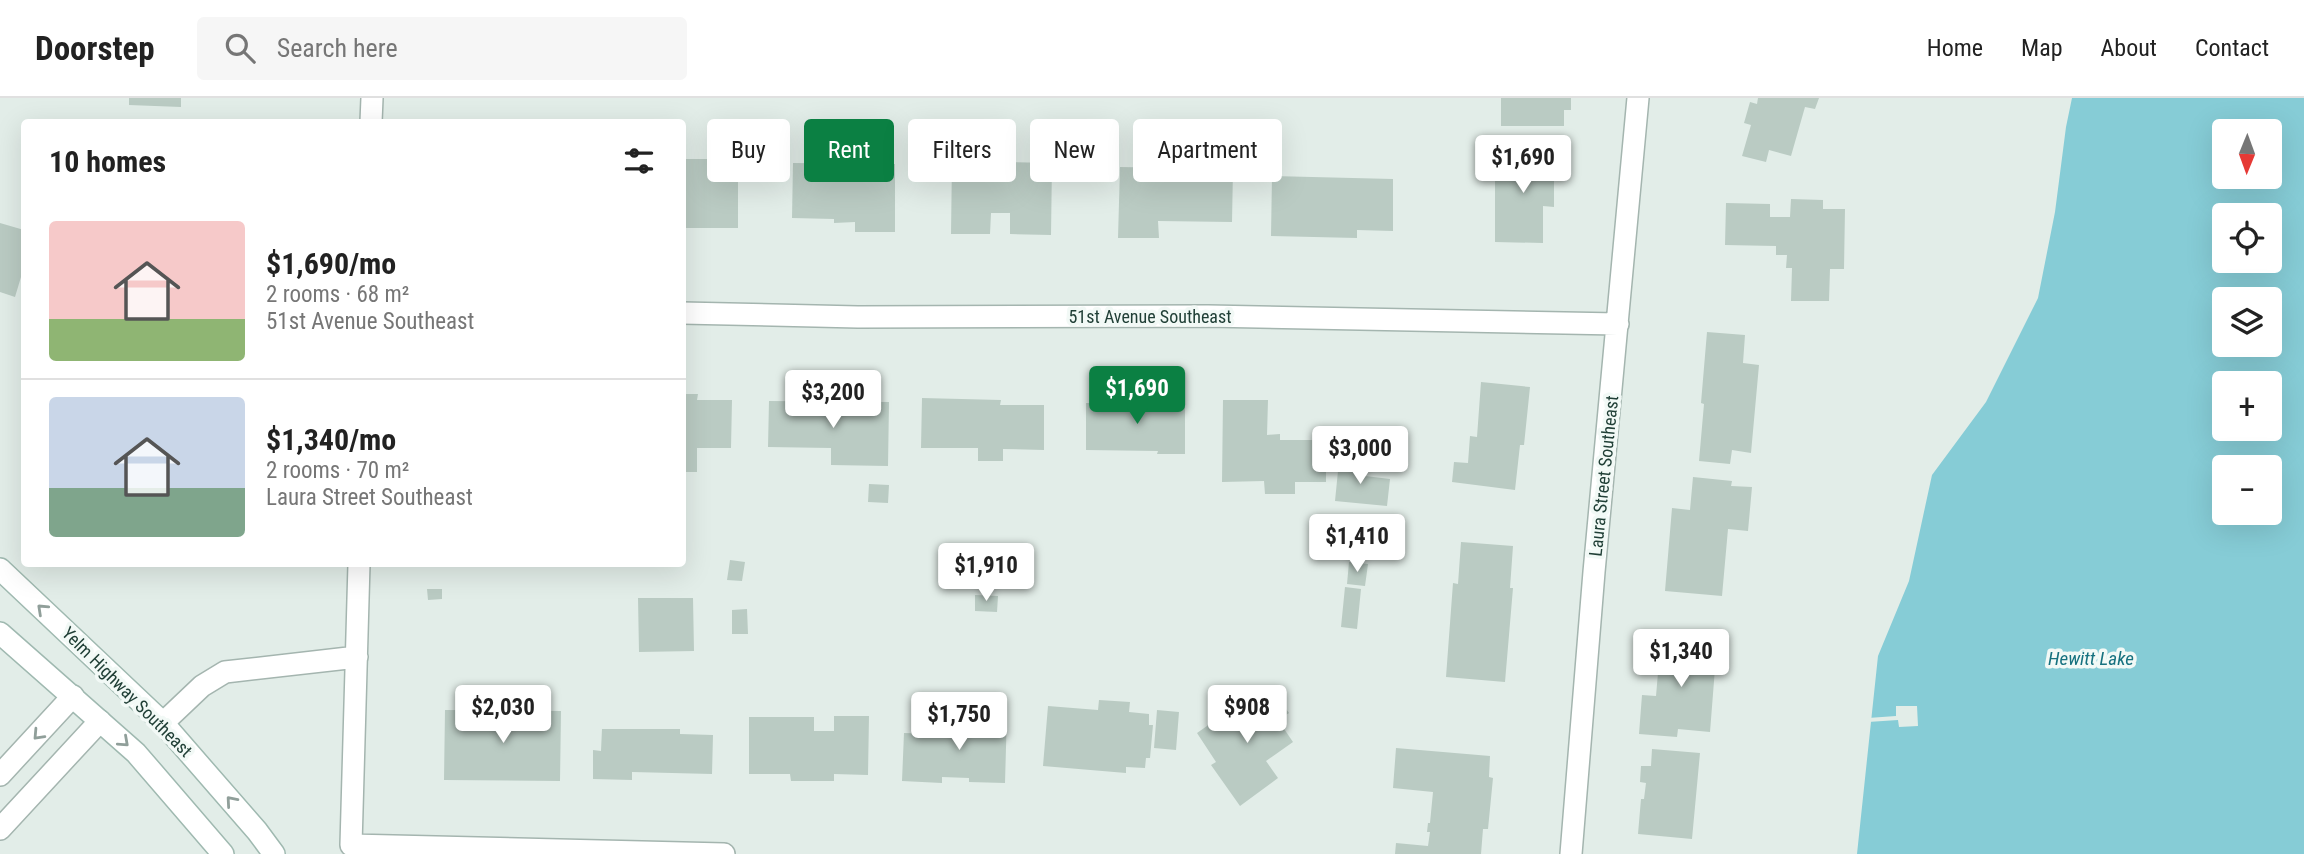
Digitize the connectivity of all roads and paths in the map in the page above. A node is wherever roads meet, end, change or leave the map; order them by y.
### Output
1 (372, 98) edge
2 (1638, 98) edge
3 (372, 119) edge
4 (686, 313) edge
5 (1618, 324) junction
6 (359, 567) edge
7 (0, 569) edge
8 (0, 633) edge
9 (357, 657) junction
10 (73, 696) junction
11 (100, 721) junction
12 (163, 723) junction
13 (0, 775) edge
14 (0, 829) edge
15 (223, 854) edge
16 (274, 854) edge
17 (723, 854) edge
18 (1572, 854) edge

1 - 3 street
2 - 5 street, Laura Street Southeast
4 - 5 street, 51st Avenue Southeast
5 - 18 street, Laura Street Southeast
6 - 9 street
12 -> 7 street, Yelm Highway Southeast
8 - 10 street, Yelm Highway Southeast
9 - 12 street
9 - 17 street
10 - 11 street, Yelm Highway Southeast
10 -> 13 street
11 - 14 street
11 -> 15 street, Yelm Highway Southeast
16 -> 12 street, Yelm Highway Southeast

